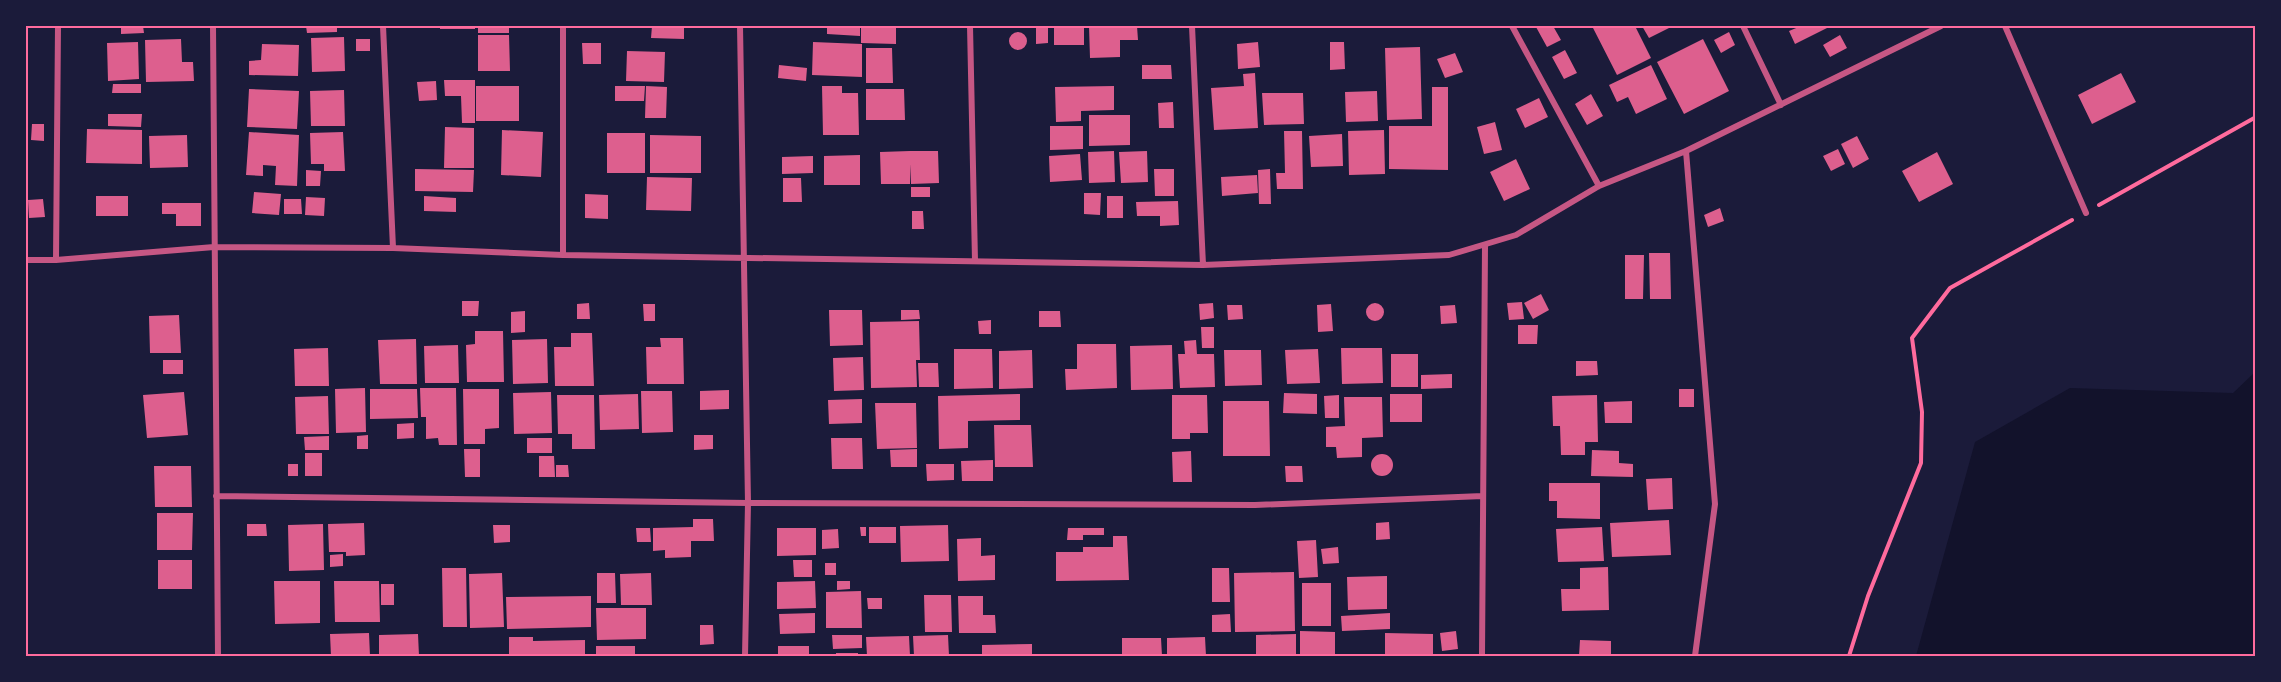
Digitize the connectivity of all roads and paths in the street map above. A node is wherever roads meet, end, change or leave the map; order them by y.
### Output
1 (58, 26) edge
2 (213, 26) edge
3 (383, 26) edge
4 (563, 26) edge
5 (740, 26) edge
6 (970, 26) edge
7 (1192, 26) edge
8 (1512, 26) edge
9 (1743, 26) edge
10 (1941, 26) edge
11 (2005, 26) edge
12 (1781, 105) junction
13 (2256, 117) edge
14 (1686, 151) junction
15 (1599, 186) junction
16 (2086, 213) junction
17 (1485, 246) junction
18 (214, 247) junction
19 (393, 248) junction
20 (563, 255) junction
21 (744, 256) junction
22 (26, 260) edge
23 (56, 260) junction
24 (975, 261) junction
25 (1203, 265) junction
26 (216, 496) junction
27 (1483, 496) junction
28 (748, 503) junction
29 (218, 657) edge
30 (745, 657) edge
31 (1482, 657) edge
32 (1695, 657) edge
33 (1850, 657) edge

1 - 23 street
2 - 18 street
3 - 19 street
4 - 20 street
5 - 21 street
6 - 24 street
7 - 25 street
8 - 15 street
9 - 12 street
10 - 12 street
11 - 16 street
12 - 14 street
13 - 16 path
14 - 15 street
14 - 32 street
15 - 17 street
16 - 33 path
17 - 25 street
17 - 27 street
18 - 19 street
18 - 23 street
18 - 26 street
19 - 20 street
20 - 21 street
21 - 24 street
21 - 28 street
22 - 23 street
24 - 25 street
26 - 28 street
26 - 29 street
27 - 28 street
27 - 31 street
28 - 30 street

